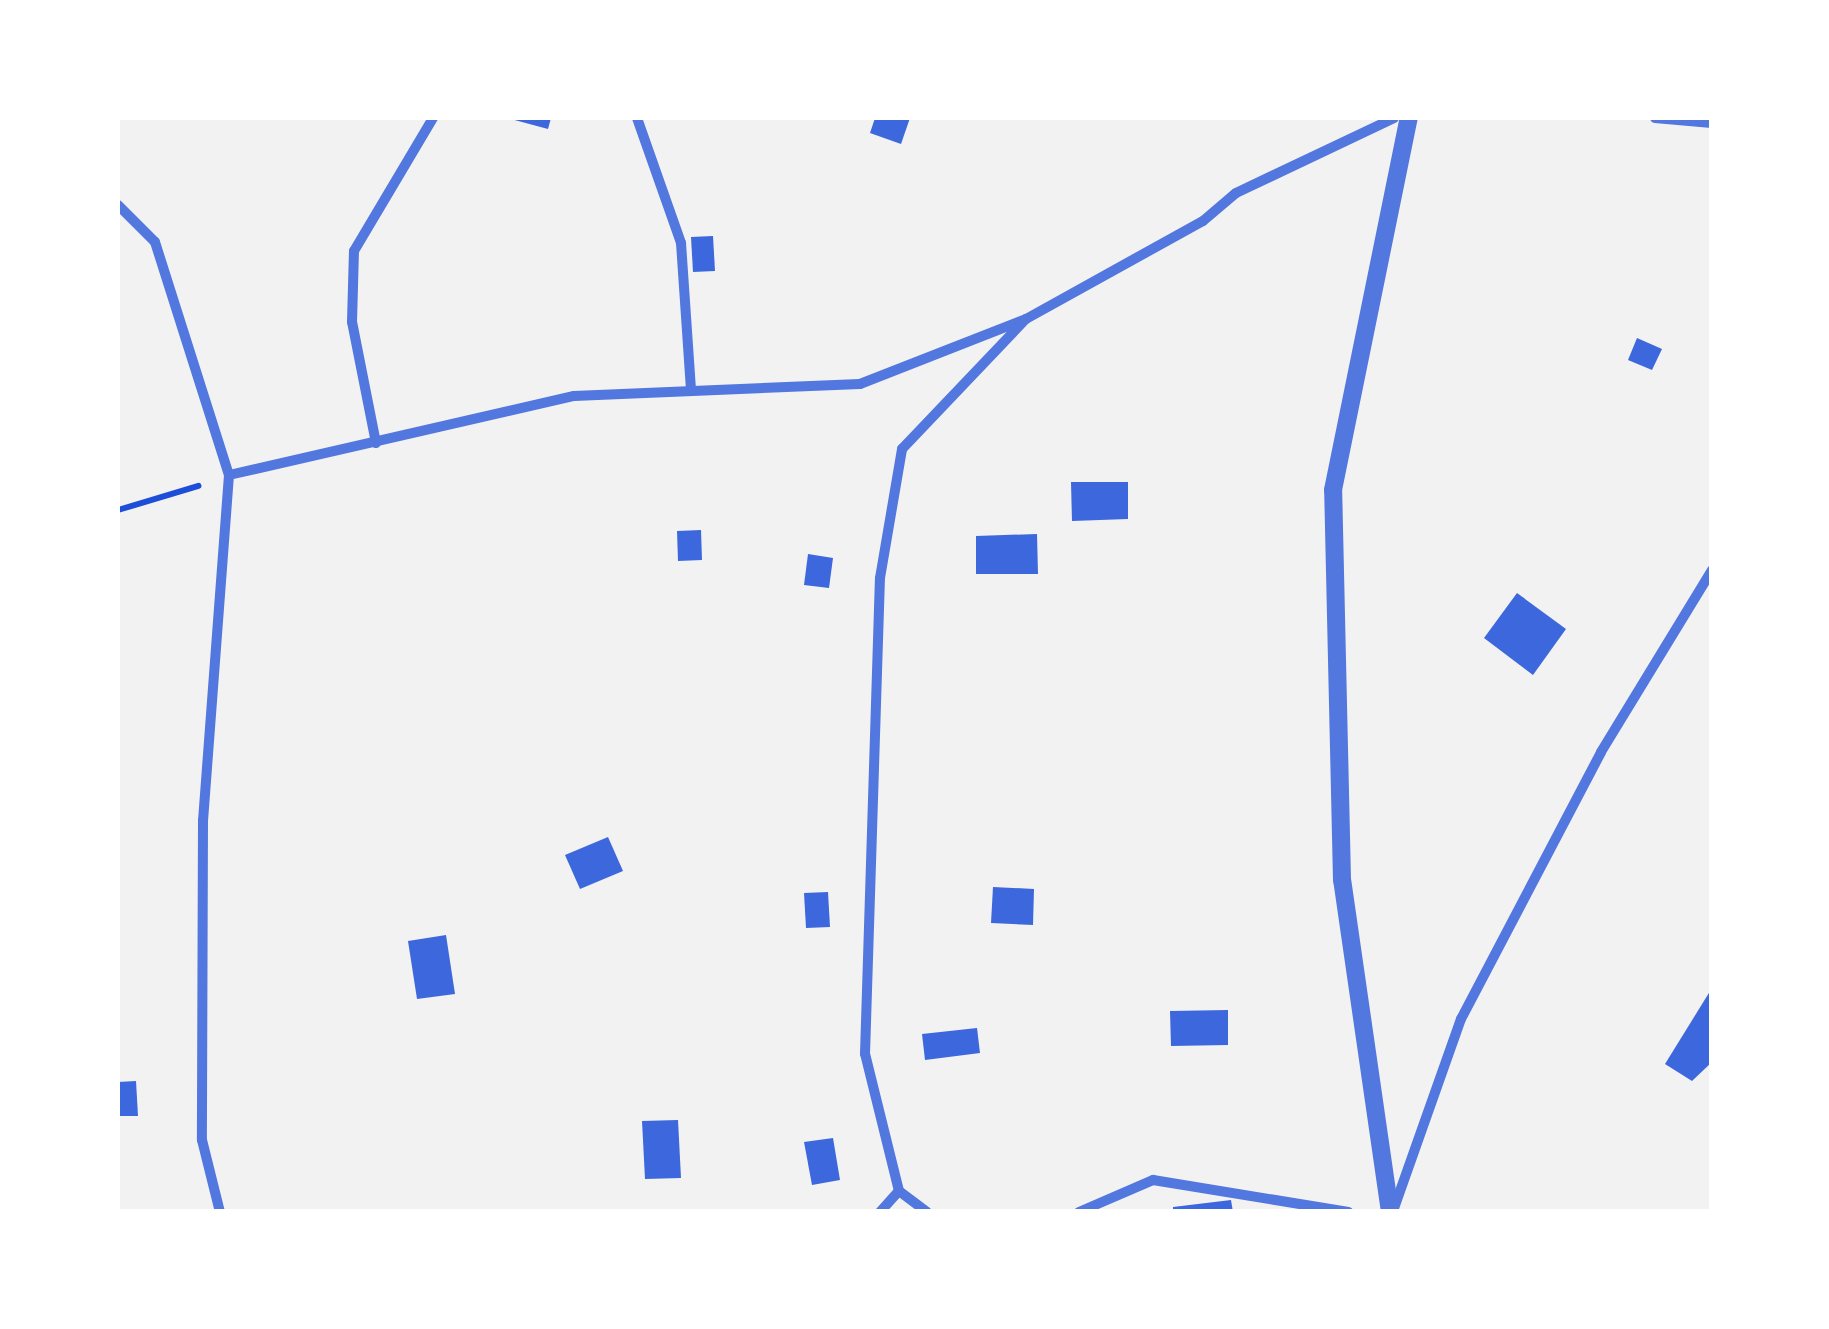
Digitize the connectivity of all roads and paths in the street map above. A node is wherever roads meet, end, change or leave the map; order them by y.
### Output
1 (434, 118) edge
2 (637, 118) edge
3 (1394, 118) edge
4 (1409, 118) edge
5 (1655, 118) edge
6 (1712, 123) edge
7 (118, 206) edge
8 (1026, 319) junction
9 (690, 388) junction
10 (376, 443) junction
11 (229, 475) junction
12 (118, 510) edge
13 (1712, 570) edge
14 (899, 1191) junction
15 (220, 1212) edge
16 (880, 1212) edge
17 (927, 1212) edge
18 (1079, 1212) edge
19 (1348, 1212) edge
20 (1391, 1212) edge

1 - 10 street
2 - 9 street
3 - 8 street
4 - 20 street
5 - 6 street
7 - 11 street
8 - 9 street
8 - 14 street
9 - 10 street
10 - 11 street
11 - 12 path
11 - 15 street
13 - 20 street
14 - 16 street
14 - 17 street
18 - 19 street

